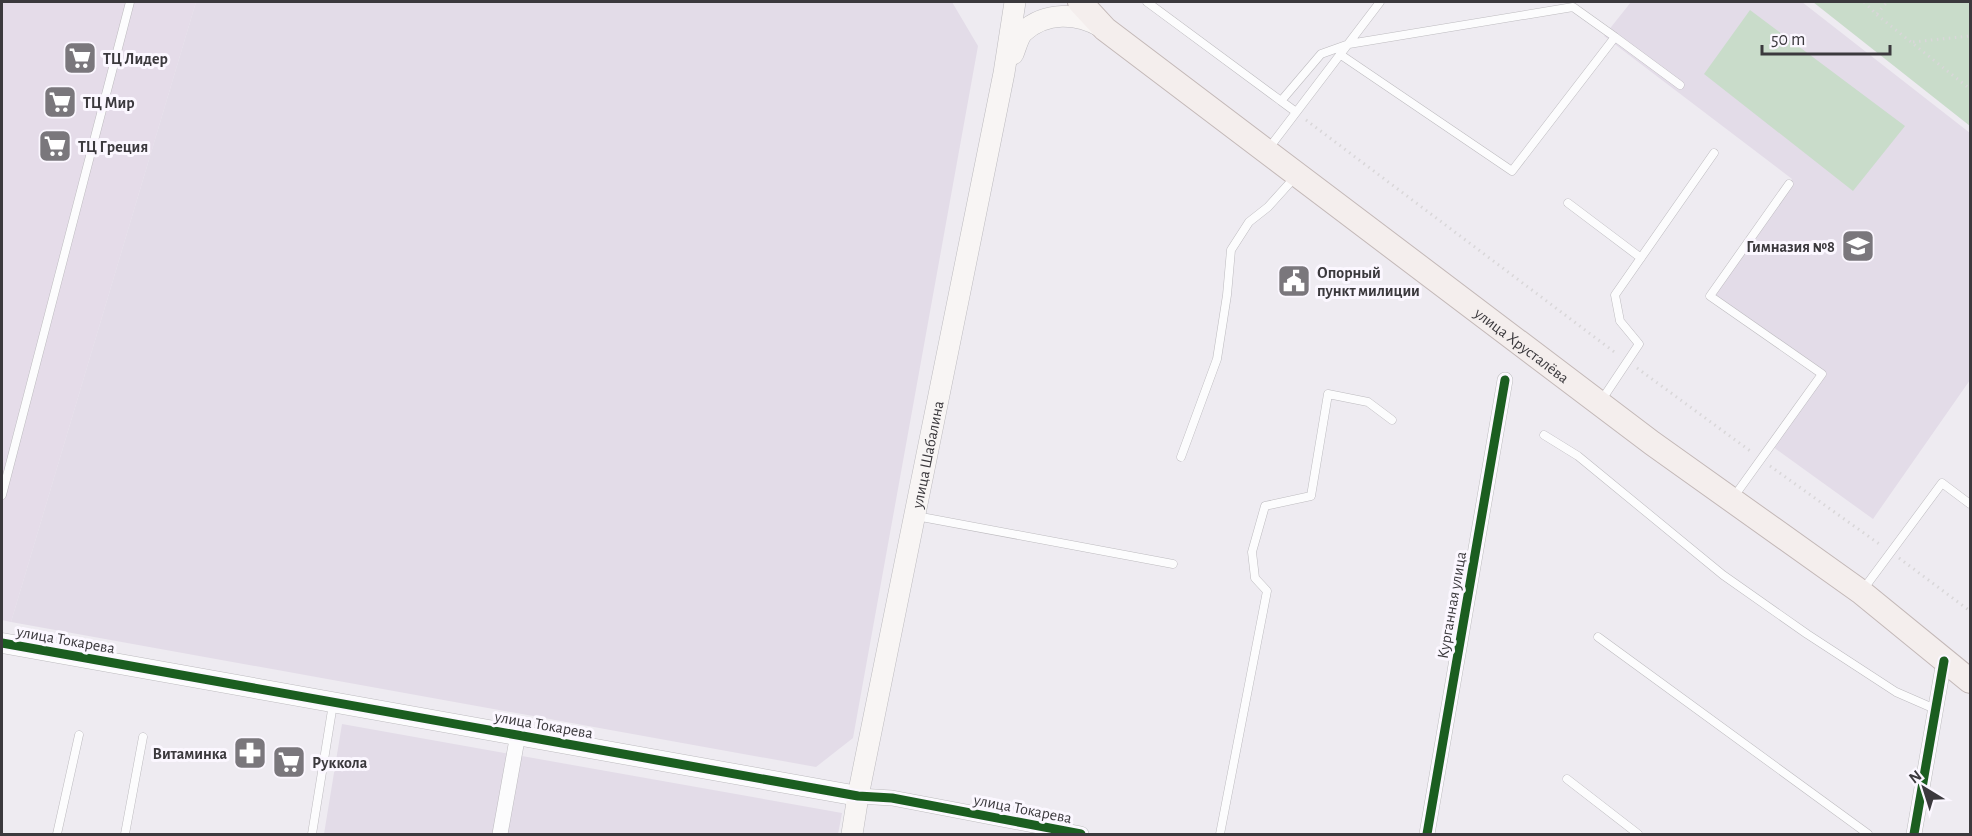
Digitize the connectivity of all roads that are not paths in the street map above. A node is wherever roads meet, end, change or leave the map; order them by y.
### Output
1 (130, 2) edge
2 (1024, 2) edge
3 (1080, 2) edge
4 (1147, 2) edge
5 (1380, 2) edge
6 (1014, 11) edge
7 (1105, 29) junction
8 (1615, 37) junction
9 (1349, 44) junction
10 (1341, 55) junction
11 (1004, 73) junction
12 (1680, 85) dead end
13 (1281, 101) junction
14 (1296, 112) junction
15 (1266, 151) junction
16 (1714, 153) dead end
17 (1297, 175) junction
18 (1788, 184) dead end
19 (1568, 203) dead end
20 (1641, 258) junction
21 (1505, 380) dead end
22 (1600, 402) junction
23 (1392, 420) dead end
24 (1544, 435) dead end
25 (1180, 457) dead end
26 (2, 495) edge
27 (1732, 500) junction
28 (1971, 504) edge
29 (914, 516) junction
30 (1173, 564) dead end
31 (1861, 592) junction
32 (1598, 637) dead end
33 (2, 643) edge
34 (1944, 661) junction
35 (1971, 681) edge
36 (333, 702) junction
37 (1935, 709) junction
38 (518, 734) junction
39 (79, 735) dead end
40 (143, 737) dead end
41 (1567, 779) dead end
42 (858, 796) junction
43 (1049, 832) edge
44 (57, 834) edge
45 (125, 834) edge
46 (312, 834) edge
47 (500, 834) edge
48 (852, 834) edge
49 (1081, 834) edge
50 (1220, 834) edge
51 (1427, 834) edge
52 (1638, 834) edge
53 (1868, 834) edge
54 (1914, 834) edge

1 - 26 lane
2 - 6 main road, улица Шабалина
3 - 7 main road, улица Хрусталёва
4 - 13 lane
5 - 9 lane
6 - 11 main road, улица Шабалина
7 - 11 main road, улица Шабалина
7 - 15 main road, улица Хрусталёва
8 - 9 lane
8 - 10 lane
8 - 12 lane
9 - 10 lane
9 - 13 lane
10 - 14 lane
11 - 29 main road, улица Шабалина
13 - 14 lane
14 - 15 lane
15 - 17 main road, улица Хрусталёва
16 - 20 lane
17 - 22 main road, улица Хрусталёва
17 - 25 lane
18 - 27 lane
19 - 20 lane
20 - 22 lane
21 - 51 street, Курганная улица
22 - 27 main road, улица Хрусталёва
23 - 50 lane
24 - 37 lane
27 - 31 main road, улица Хрусталёва
28 - 31 lane
29 - 30 lane
29 - 42 main road, улица Шабалина
31 - 34 main road, улица Хрусталёва
32 - 53 lane
33 - 36 street, улица Токарева
34 - 35 main road, улица Хрусталёва
34 - 37 street
36 - 38 street, улица Токарева
36 - 46 lane
37 - 54 street
38 - 42 street, улица Токарева
38 - 47 street
39 - 44 lane
40 - 45 lane
41 - 52 lane
42 - 43 street, улица Токарева
42 - 48 main road, улица Шабалина
43 - 49 street, улица Токарева

